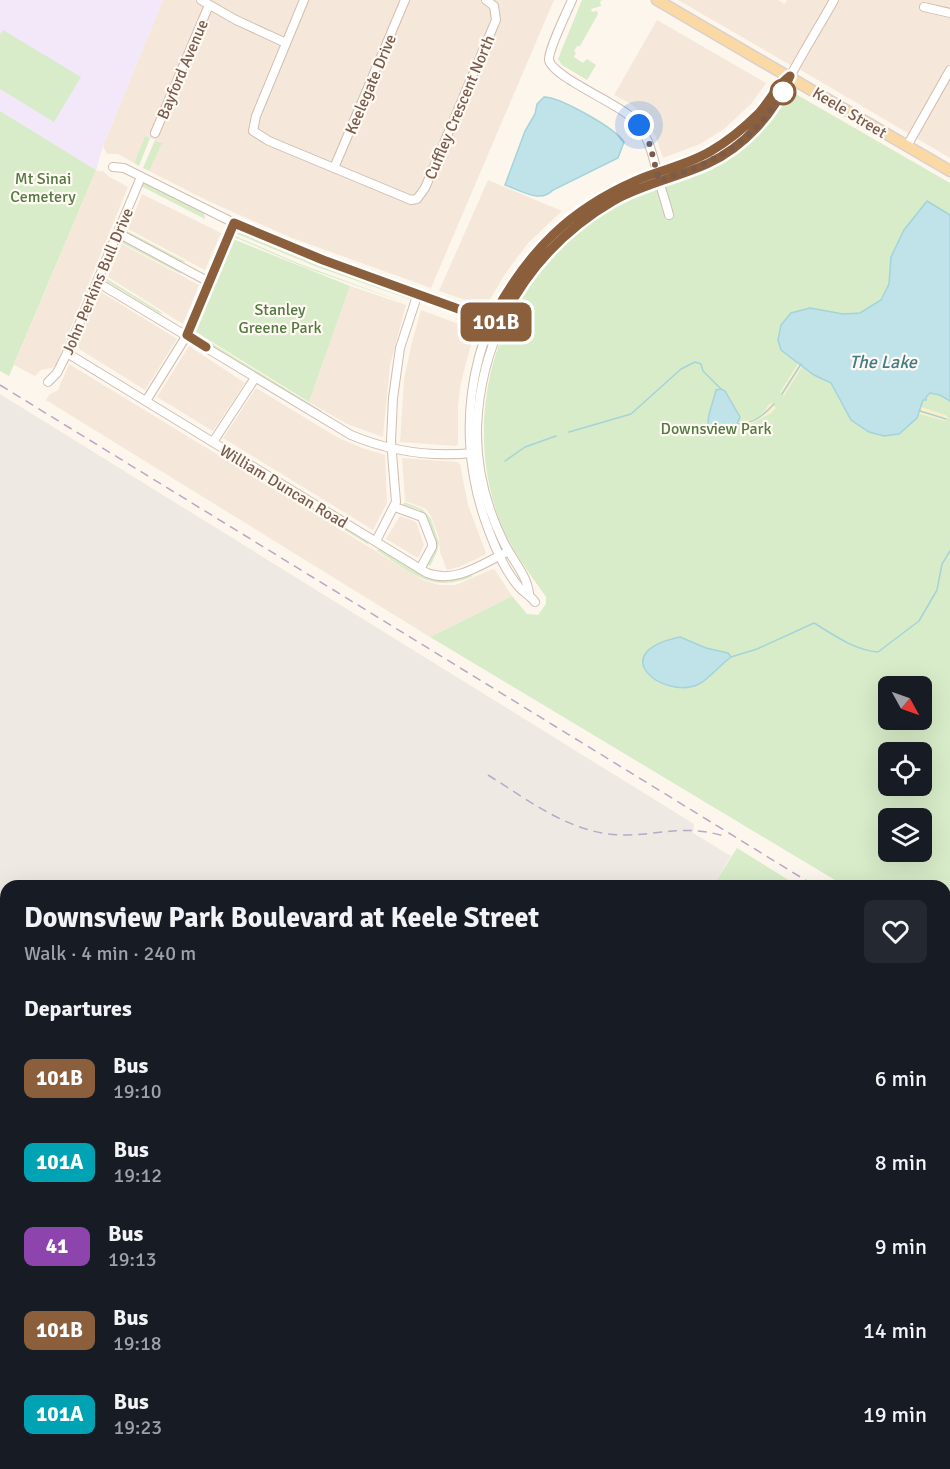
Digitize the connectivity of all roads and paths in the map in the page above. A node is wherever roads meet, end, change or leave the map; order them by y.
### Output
1 (201, 0) edge
2 (304, 0) edge
3 (405, 0) edge
4 (486, 0) edge
5 (572, 0) edge
6 (657, 0) edge
7 (834, 0) edge
8 (209, 5) junction
9 (924, 7) dead end
10 (950, 13) edge
11 (286, 43) junction
12 (950, 70) edge
13 (790, 76) junction
14 (947, 83) edge
15 (155, 133) dead end
16 (908, 146) junction
17 (113, 167) dead end
18 (334, 168) junction
19 (950, 171) edge
20 (141, 177) junction
21 (658, 177) junction
22 (669, 215) dead end
23 (234, 223) junction
24 (117, 233) junction
25 (97, 282) junction
26 (209, 282) junction
27 (418, 293) junction
28 (491, 320) junction
29 (500, 324) junction
30 (187, 335) junction
31 (67, 352) junction
32 (255, 378) junction
33 (48, 382) dead end
34 (146, 401) junction
35 (213, 442) junction
36 (392, 448) junction
37 (474, 453) junction
38 (395, 507) junction
39 (376, 541) junction
40 (509, 551) junction
41 (500, 555) junction
42 (420, 569) junction
43 (529, 593) junction
44 (535, 602) dead end

1 - 8 street
2 - 11 street
3 - 18 street, Keelegate Drive
4 - 18 street, Cuffley Crescent North
5 - 21 street
6 - 13 main road, Keele Street
7 - 13 street
8 - 11 street
8 - 15 street, Bayford Avenue
9 - 10 street
11 - 18 street, Cuffley Crescent North
12 - 14 street
13 - 16 main road, Keele Street
13 - 21 street
14 - 16 street
16 - 19 main road, Keele Street
17 - 20 street
20 - 23 street
20 - 24 street, John Perkins Bull Drive
21 - 22 street
21 - 28 street
21 - 29 street
23 - 26 street
23 - 27 street
24 - 25 street, John Perkins Bull Drive
24 - 26 street
25 - 30 street
25 - 31 street, John Perkins Bull Drive
26 - 30 street
27 - 28 street
27 - 36 street
28 - 29 street
28 - 37 street
29 - 37 street
30 - 32 street
30 - 34 street
31 - 33 street, John Perkins Bull Drive
31 - 34 street, William Duncan Road
32 - 35 street
32 - 36 street
34 - 35 street, William Duncan Road
35 - 39 street, William Duncan Road
36 - 37 street
36 - 38 street
37 - 40 street
37 - 41 street
38 - 39 street
38 - 42 street
39 - 42 street, William Duncan Road
40 - 41 street, William Duncan Road
40 - 43 street
41 - 42 street, William Duncan Road
41 - 43 street
43 - 44 street

